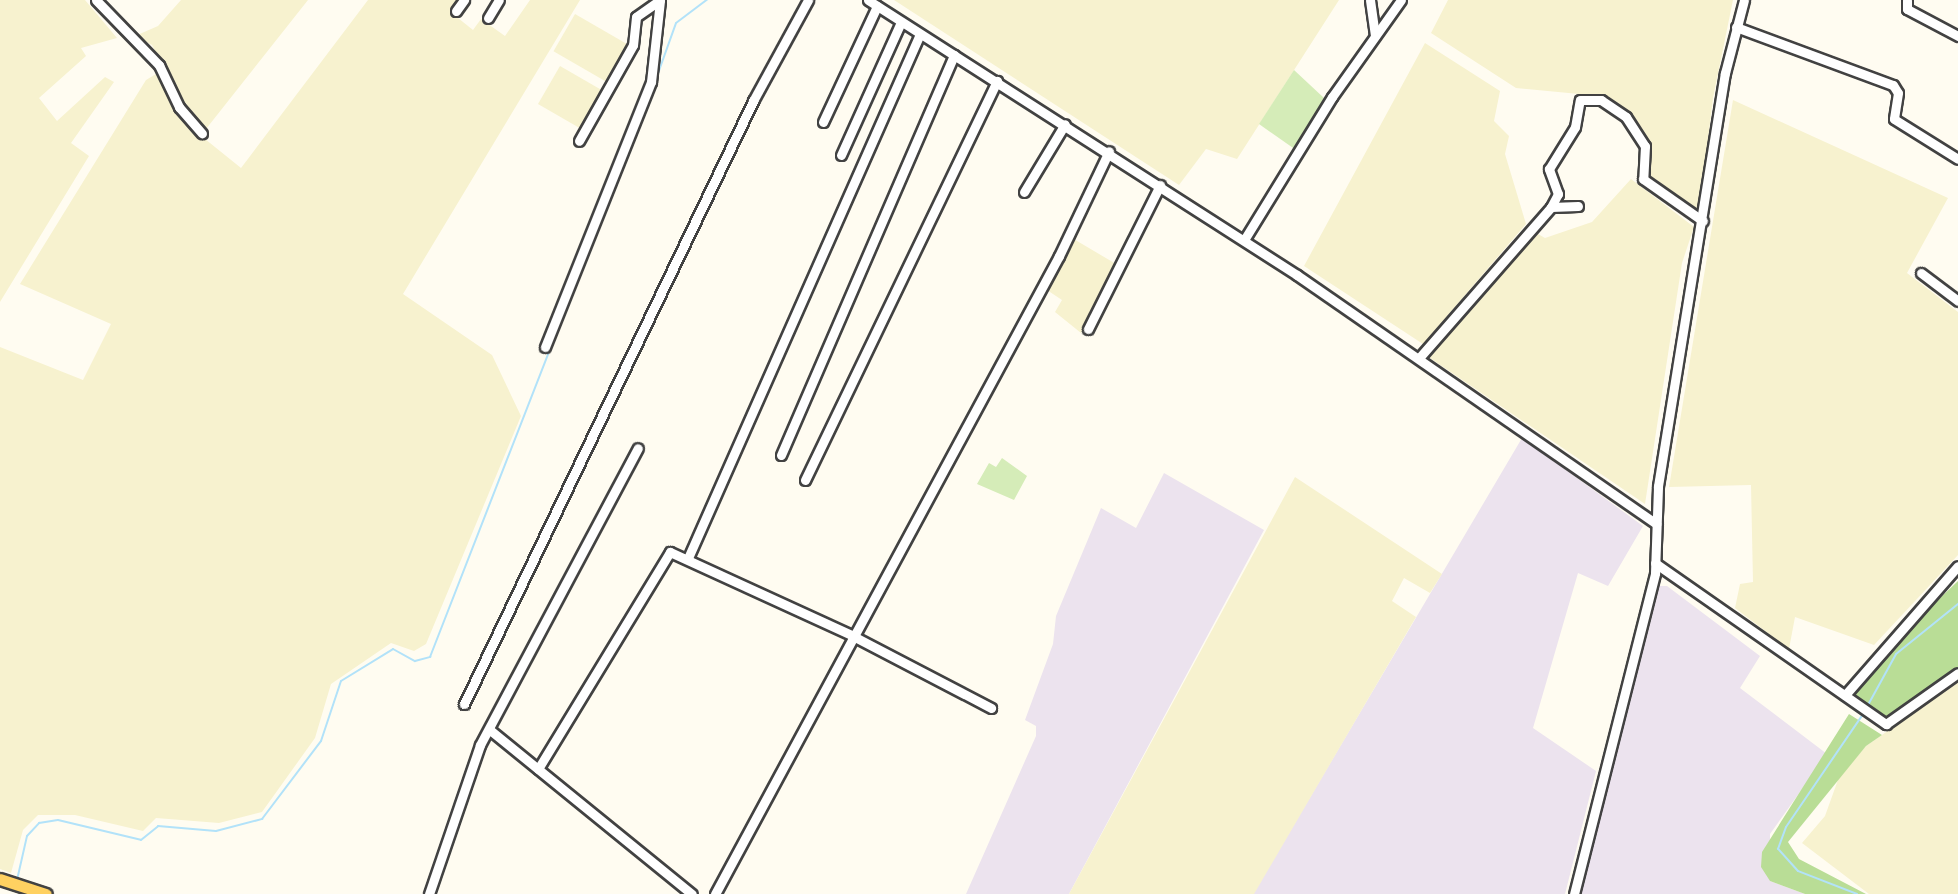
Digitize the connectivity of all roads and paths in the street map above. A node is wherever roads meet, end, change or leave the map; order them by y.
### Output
1 (96, 0) edge
2 (464, 0) edge
3 (499, 0) edge
4 (808, 0) edge
5 (1370, 0) edge
6 (1401, 0) edge
7 (1744, 0) edge
8 (1907, 0) edge
9 (654, 1) edge
10 (872, 3) edge
11 (456, 11) dead end
12 (488, 18) dead end
13 (901, 22) junction
14 (1736, 27) junction
15 (920, 34) junction
16 (1375, 36) junction
17 (1958, 36) edge
18 (954, 55) junction
19 (997, 81) junction
20 (823, 122) dead end
21 (1065, 124) junction
22 (202, 133) dead end
23 (579, 141) dead end
24 (1109, 151) junction
25 (841, 155) dead end
26 (1958, 159) edge
27 (1160, 185) junction
28 (1024, 192) dead end
29 (1578, 206) dead end
30 (1551, 207) junction
31 (1703, 221) junction
32 (1244, 240) junction
33 (1921, 273) dead end
34 (1958, 301) edge
35 (1088, 329) dead end
36 (545, 347) dead end
37 (1419, 358) junction
38 (638, 448) dead end
39 (781, 455) dead end
40 (805, 480) dead end
41 (1656, 524) junction
42 (688, 558) junction
43 (1655, 563) junction
44 (1958, 566) edge
45 (851, 635) junction
46 (1958, 673) edge
47 (1845, 695) junction
48 (464, 704) dead end
49 (991, 708) dead end
50 (490, 730) junction
51 (538, 769) junction
52 (3, 880) edge
53 (46, 894) edge
54 (429, 894) edge
55 (692, 894) edge
56 (715, 894) edge
57 (1574, 894) edge

1 - 22 street
2 - 11 street
3 - 12 street
4 - 48 street
5 - 16 street
6 - 16 street
7 - 14 street
8 - 17 street
9 - 23 street
9 - 36 street
10 - 13 street
10 - 20 street
13 - 15 street
13 - 25 street
14 - 26 street
14 - 31 street
15 - 18 street
15 - 42 street
16 - 32 street
18 - 19 street
18 - 39 street
19 - 21 street
19 - 40 street
21 - 24 street
21 - 28 street
24 - 27 street
24 - 45 street
27 - 32 street
27 - 35 street
29 - 30 street
30 - 31 street
30 - 37 street
31 - 41 street
32 - 37 street
33 - 34 street
37 - 41 street
38 - 50 street
41 - 43 street
42 - 45 street
42 - 51 street
43 - 47 street
43 - 57 street
44 - 47 street
45 - 49 street
45 - 56 street
46 - 47 street
50 - 51 street
50 - 54 street
51 - 55 street
52 - 53 main road

